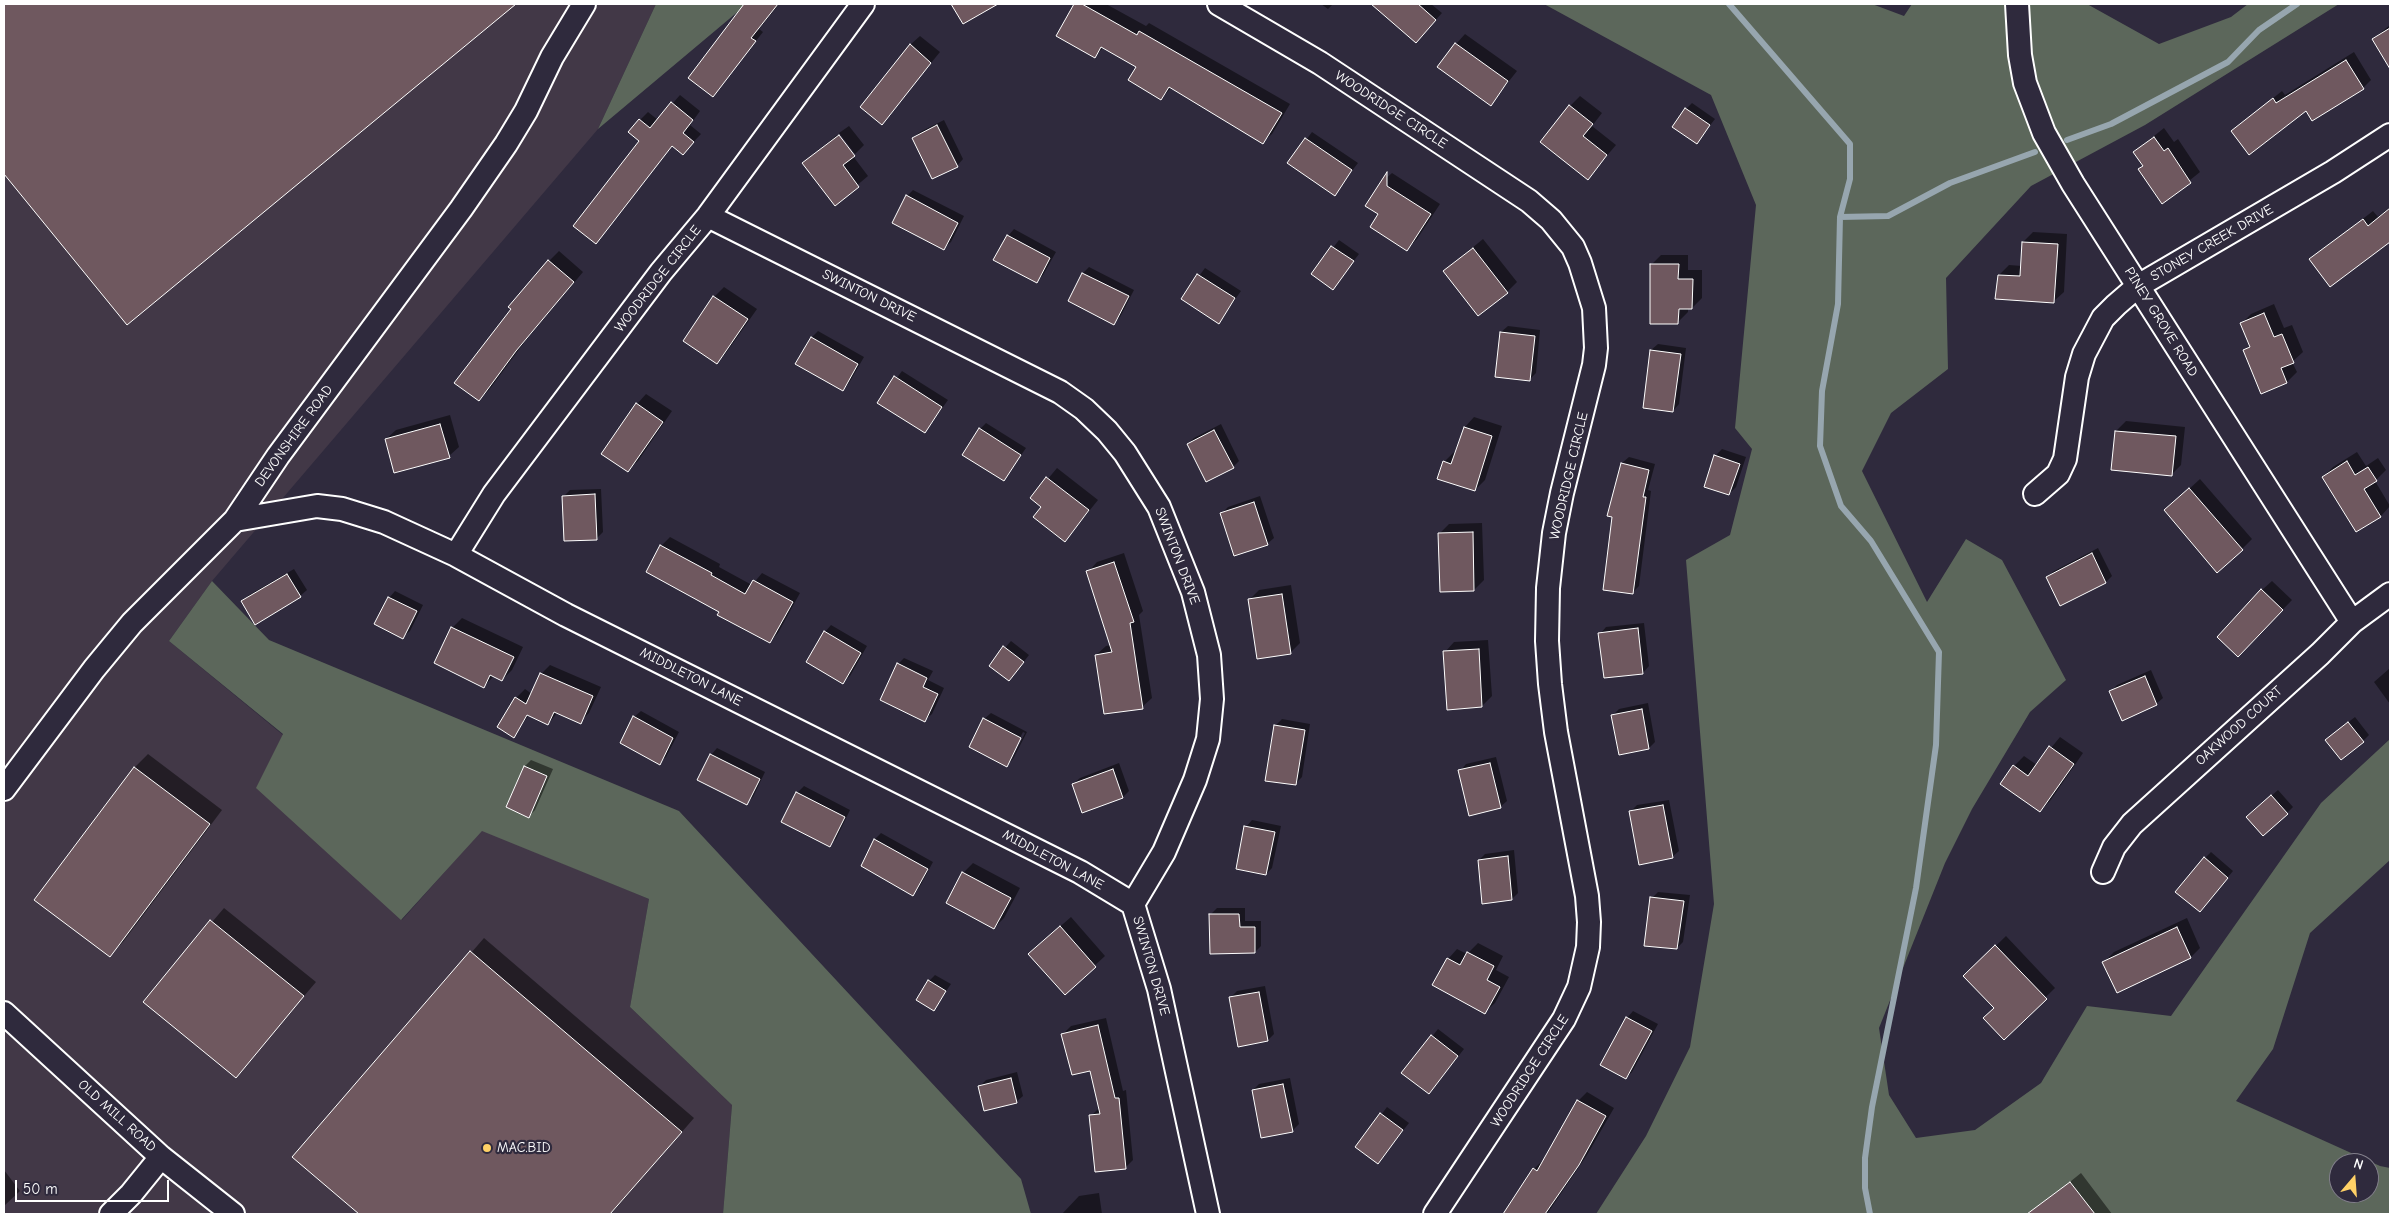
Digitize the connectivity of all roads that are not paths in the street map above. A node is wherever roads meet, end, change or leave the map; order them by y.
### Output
1 (584, 4) edge
2 (863, 4) edge
3 (1219, 4) edge
4 (2018, 4) edge
5 (2390, 136) edge
6 (708, 216) junction
7 (2138, 286) junction
8 (2035, 494) dead end
9 (235, 520) junction
10 (456, 555) junction
11 (2390, 594) edge
12 (2352, 622) junction
13 (4, 789) edge
14 (2103, 872) dead end
15 (1133, 904) junction
16 (4, 1013) edge
17 (161, 1157) junction
18 (111, 1214) edge
19 (233, 1214) edge
20 (1208, 1214) edge
21 (1435, 1214) edge

1 - 9 street, DEVONSHIRE ROAD
2 - 6 street, WOODRIDGE CIRCLE
3 - 21 street, WOODRIDGE CIRCLE
4 - 7 street, PINEY GROVE ROAD
5 - 7 street, STONEY CREEK DRIVE
6 - 10 street, WOODRIDGE CIRCLE
6 - 15 street, SWINTON DRIVE
7 - 8 street, STONEY CREEK DRIVE
7 - 12 street, PINEY GROVE ROAD
9 - 10 street, MIDDLETON LANE
9 - 13 street, DEVONSHIRE ROAD
10 - 15 street, MIDDLETON LANE
11 - 12 street, OAKWOOD COURT
12 - 14 street, OAKWOOD COURT
15 - 20 street, SWINTON DRIVE
16 - 17 street, OLD MILL ROAD
17 - 18 street
17 - 19 street, OLD MILL ROAD

